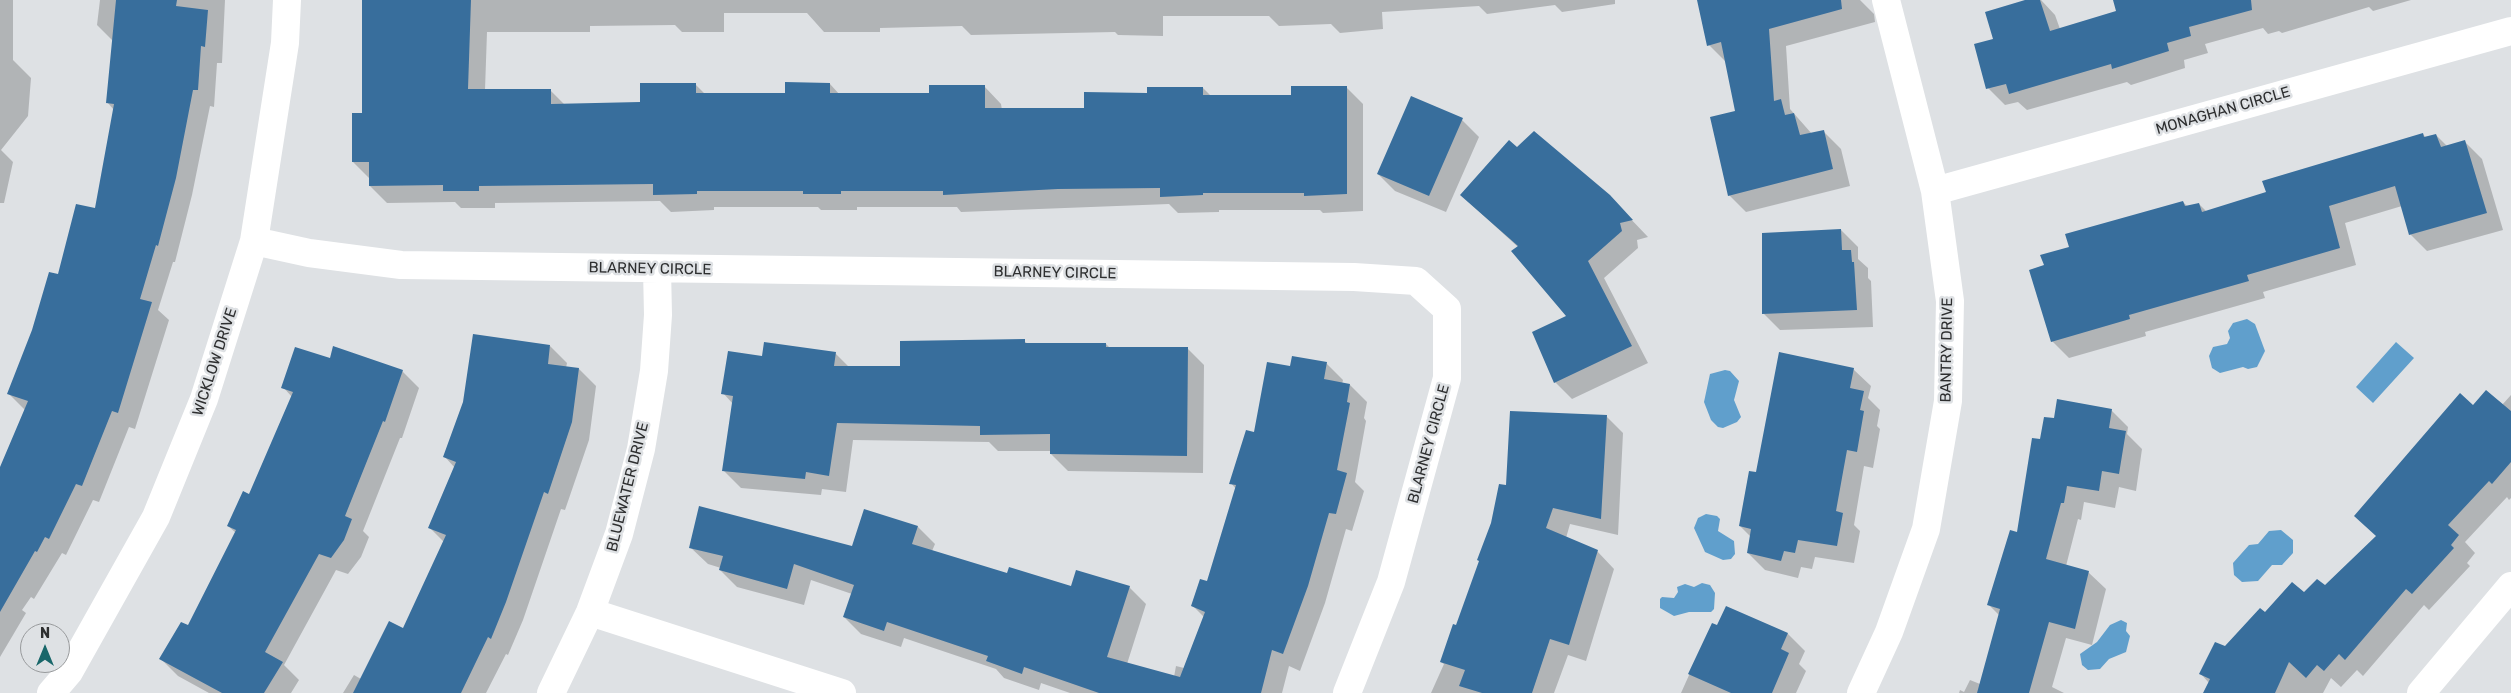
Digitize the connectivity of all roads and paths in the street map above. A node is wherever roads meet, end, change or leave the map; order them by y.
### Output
1 (287, 0) edge
2 (1886, 0) edge
3 (2511, 31) edge
4 (1934, 191) junction
5 (254, 242) junction
6 (658, 269) junction
7 (2511, 586) edge
8 (590, 612) junction
9 (51, 693) edge
10 (552, 693) edge
11 (842, 693) edge
12 (1346, 693) edge
13 (1861, 693) edge
14 (2421, 693) edge

1 - 5 street, WICKLOW DRIVE
2 - 4 street, BANTRY DRIVE
3 - 4 street, MONAGHAN CIRCLE
4 - 13 street, BANTRY DRIVE
5 - 6 street, BLARNEY CIRCLE
5 - 9 street, WICKLOW DRIVE
6 - 8 street, BLUEWATER DRIVE
6 - 12 street, BLARNEY CIRCLE
7 - 14 street
8 - 10 street, BLUEWATER DRIVE
8 - 11 street

